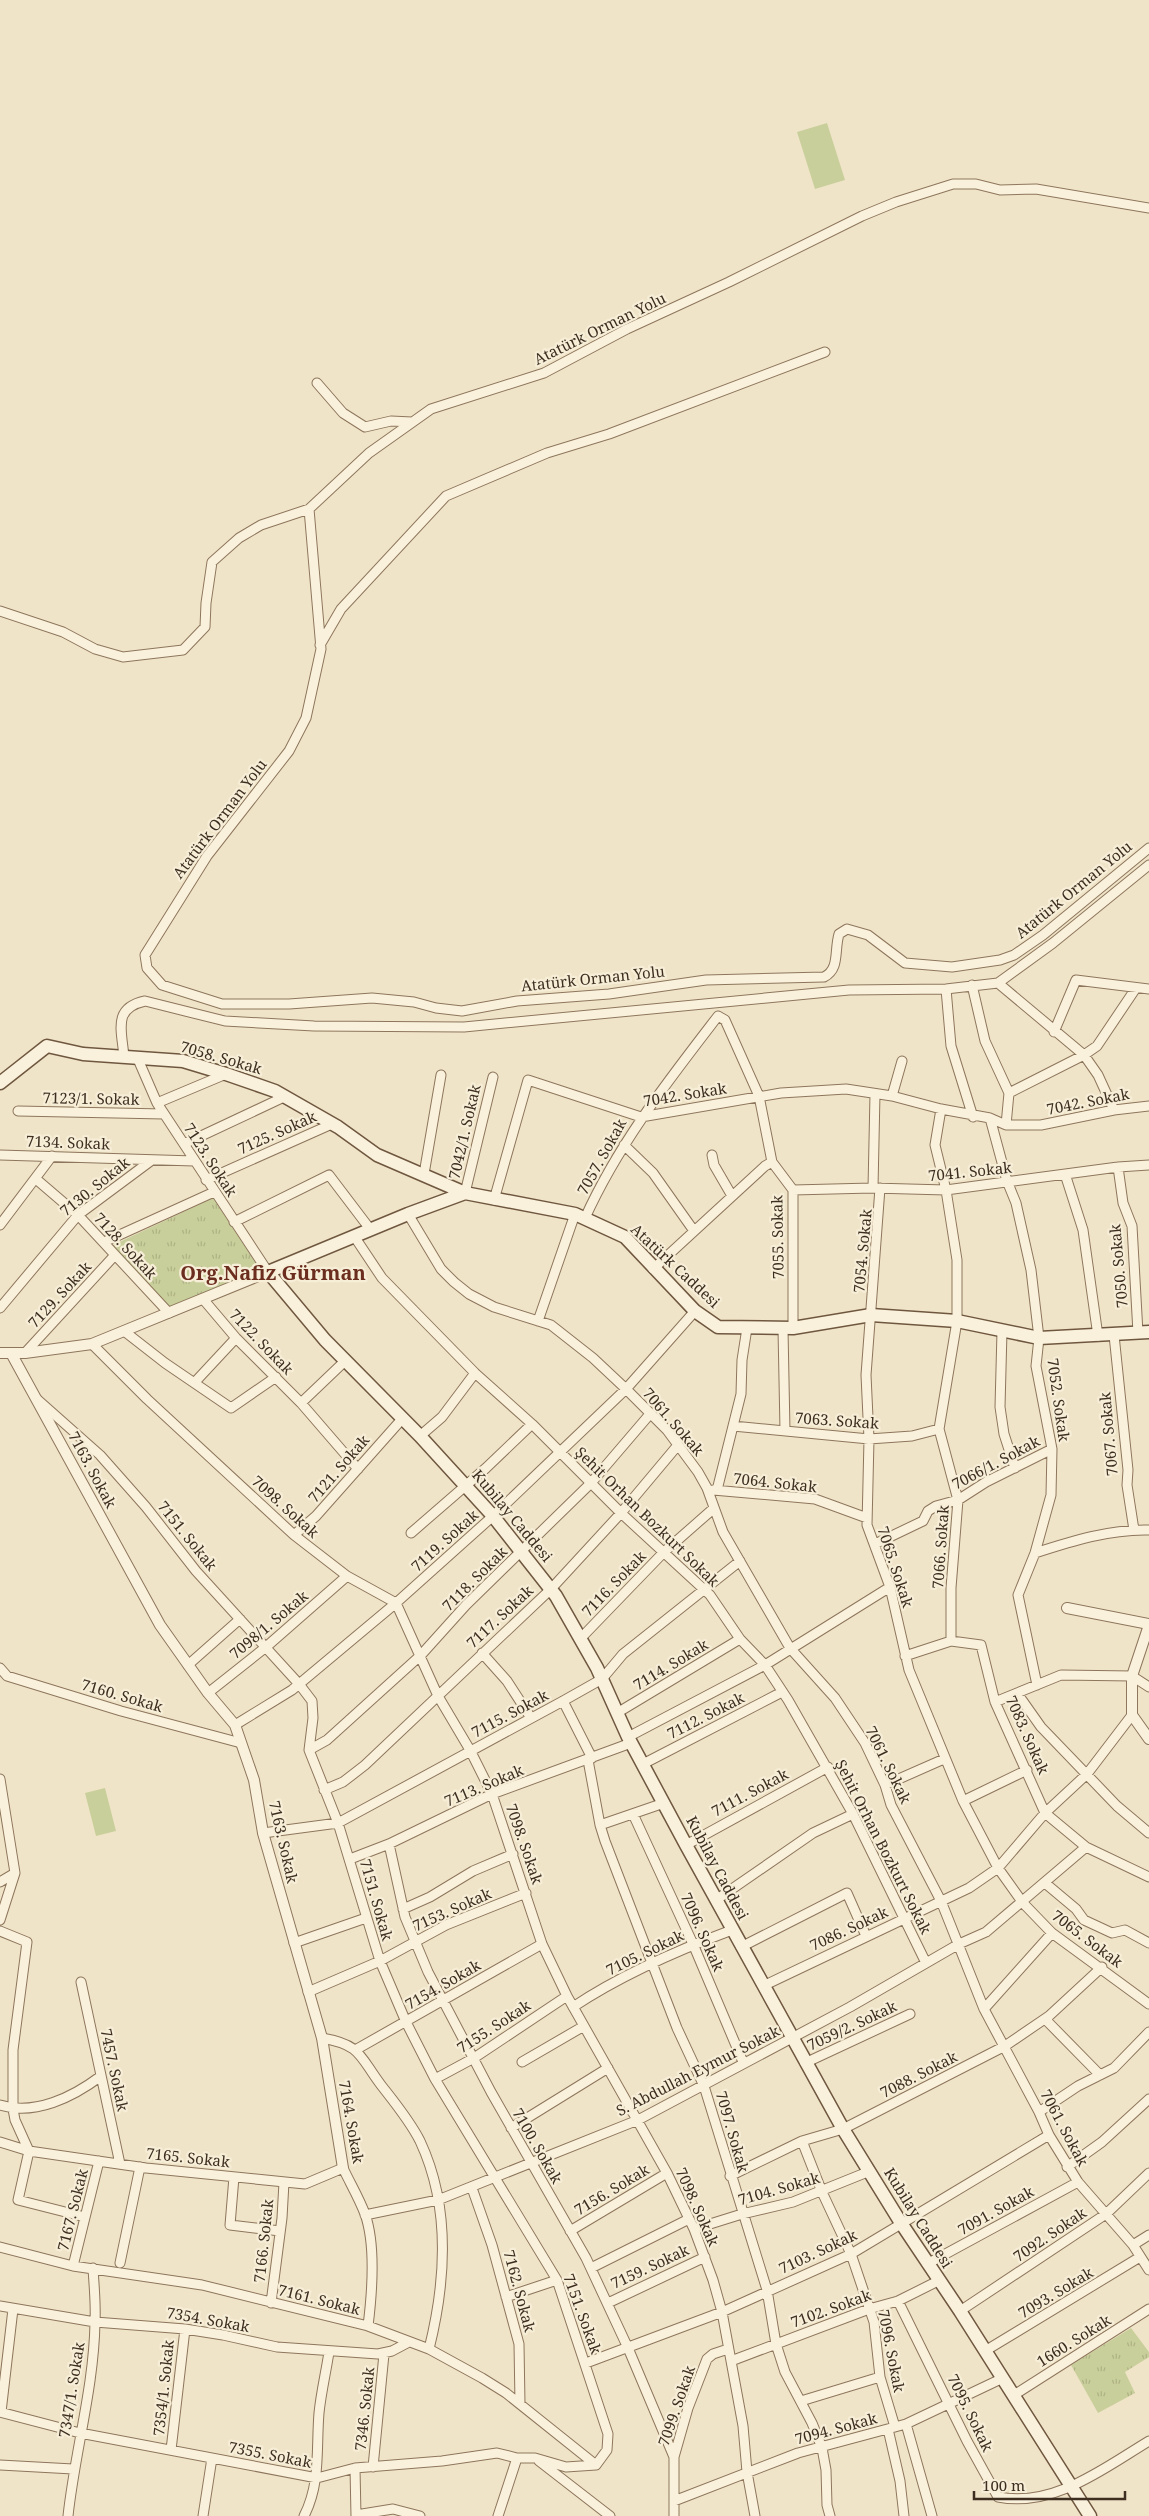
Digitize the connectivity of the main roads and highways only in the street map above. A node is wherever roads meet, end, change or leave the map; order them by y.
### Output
1 (0, 1083) edge
2 (465, 1193) junction
3 (1143, 1333) edge
4 (1090, 2516) edge

1 - 2 main road, 7058. Sokak
2 - 3 main road, Atatürk Caddesi
2 - 4 main road, Kubilay Caddesi

